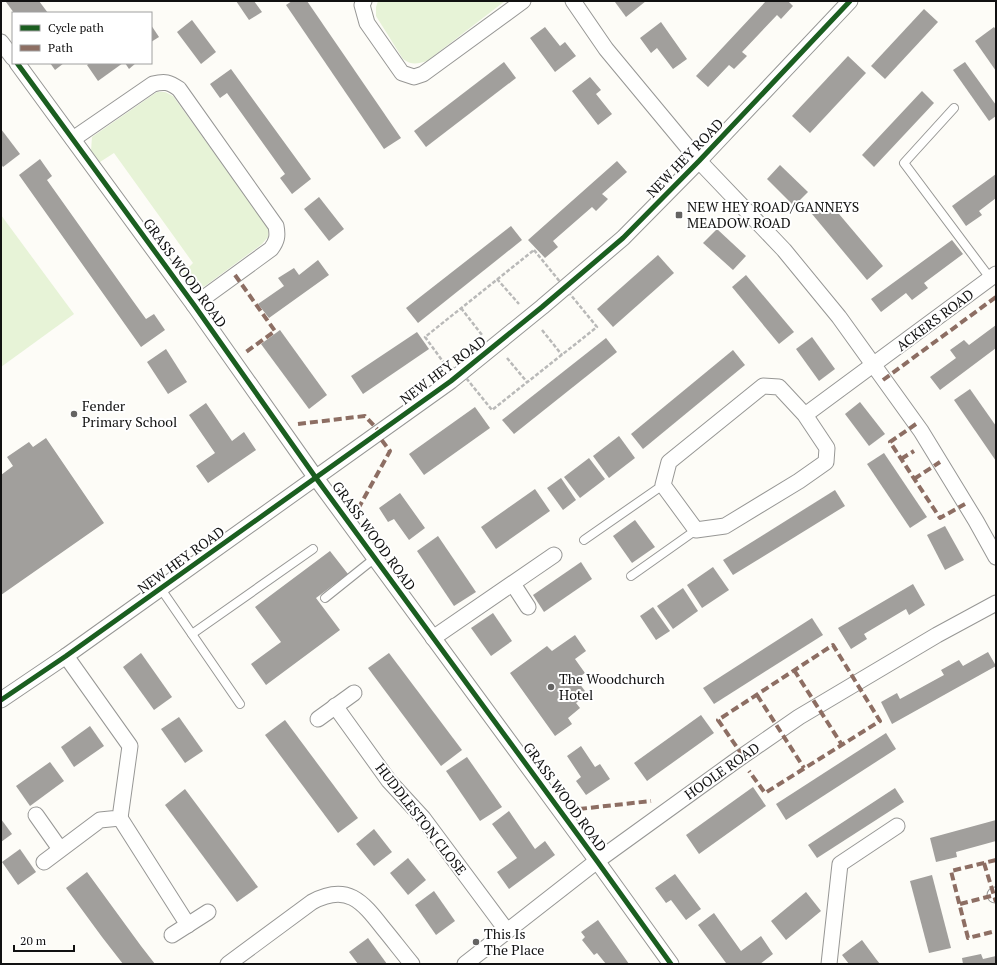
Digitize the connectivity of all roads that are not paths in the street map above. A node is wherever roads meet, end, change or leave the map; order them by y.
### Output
1 (364, 1) edge
2 (523, 1) edge
3 (572, 1) edge
4 (850, 1) edge
5 (1, 42) edge
6 (12, 57) edge
7 (18, 64) edge
8 (954, 108) dead end
9 (73, 139) junction
10 (699, 161) junction
11 (993, 276) edge
12 (194, 305) junction
13 (873, 366) junction
14 (805, 415) junction
15 (316, 478) junction
16 (664, 485) junction
17 (696, 530) junction
18 (584, 540) dead end
19 (313, 548) dead end
20 (554, 555) dead end
21 (996, 557) edge
22 (375, 558) junction
23 (631, 576) dead end
24 (513, 584) junction
25 (160, 589) junction
26 (325, 598) dead end
27 (996, 603) edge
28 (528, 607) dead end
29 (192, 634) junction
30 (433, 638) junction
31 (66, 656) junction
32 (354, 693) dead end
33 (1, 700) edge
34 (240, 704) dead end
35 (335, 706) junction
36 (318, 719) dead end
37 (36, 815) dead end
38 (120, 818) junction
39 (897, 826) dead end
40 (60, 849) junction
41 (597, 860) junction
42 (44, 862) dead end
43 (208, 912) dead end
44 (188, 924) junction
45 (507, 931) junction
46 (172, 935) dead end
47 (668, 963) edge
48 (228, 964) edge
49 (412, 964) edge
50 (465, 964) edge
51 (829, 964) edge

1 - 2 street
3 - 10 street
4 - 10 street, NEW HEY ROAD
5 - 6 street
7 - 9 street, GRASS WOOD ROAD
8 - 11 lane
9 - 12 street, GRASS WOOD ROAD
9 - 12 street
10 - 13 street
10 - 15 street, NEW HEY ROAD
11 - 13 street, ACKERS ROAD
12 - 15 street, GRASS WOOD ROAD
13 - 14 street, ACKERS ROAD
13 - 21 street
14 - 16 street
14 - 17 street
15 - 22 street, GRASS WOOD ROAD
15 - 25 street, NEW HEY ROAD
16 - 17 street
16 - 18 lane
17 - 23 lane
19 - 29 lane
20 - 24 street
22 - 26 lane
22 - 30 street, GRASS WOOD ROAD
24 - 28 street
24 - 30 street
25 - 29 lane
25 - 31 street, NEW HEY ROAD
27 - 41 street, HOOLE ROAD
29 - 34 lane
30 - 41 street, GRASS WOOD ROAD
31 - 33 street, NEW HEY ROAD
31 - 38 street
32 - 35 street
35 - 36 street
35 - 45 street, HUDDLESTON CLOSE
37 - 40 street
38 - 40 street
38 - 44 street
39 - 51 street
40 - 42 street
41 - 45 street, HOOLE ROAD
41 - 47 street, GRASS WOOD ROAD
43 - 44 street
44 - 46 street
45 - 50 street, HOOLE ROAD
48 - 49 street

